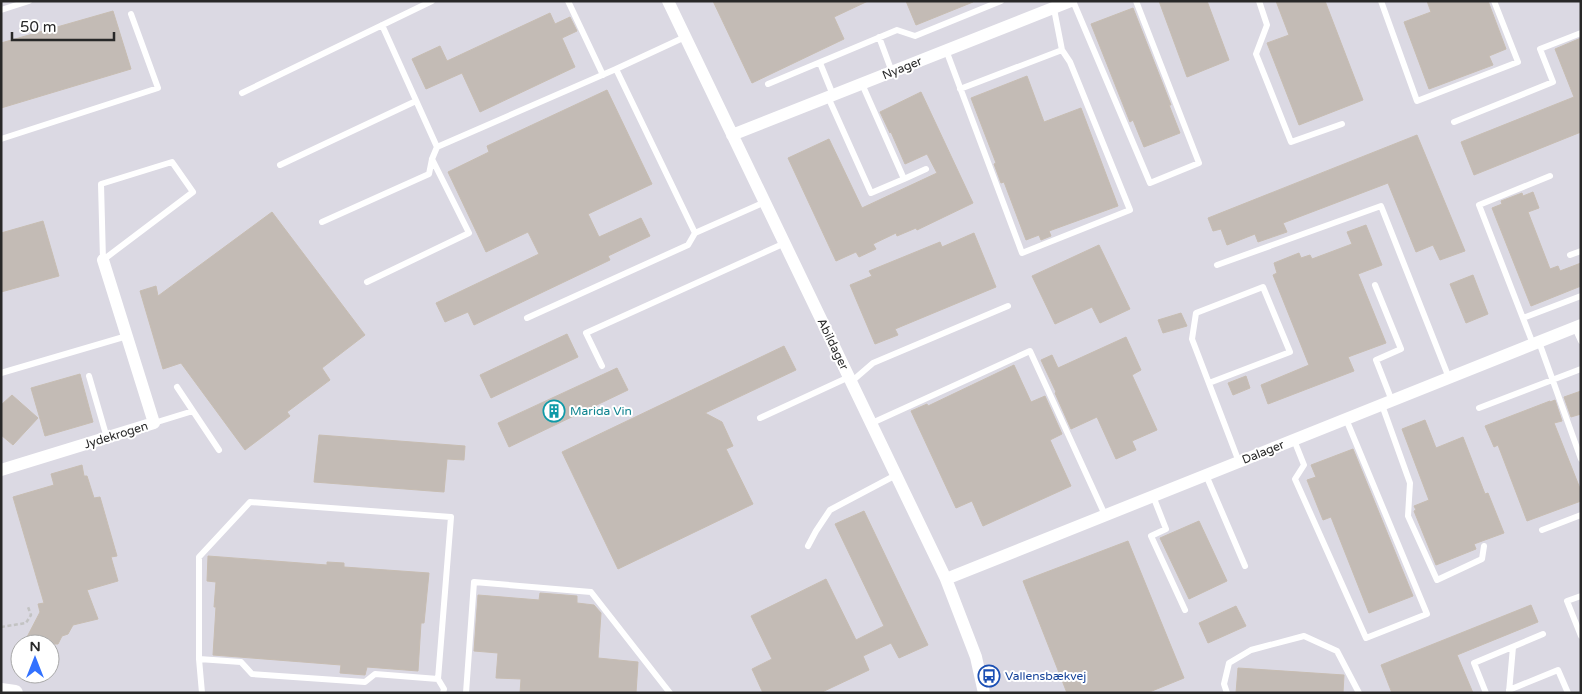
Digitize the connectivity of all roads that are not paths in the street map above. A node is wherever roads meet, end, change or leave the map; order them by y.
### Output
1 (29, 1) edge
2 (432, 1) edge
3 (568, 1) edge
4 (668, 1) edge
5 (1001, 1) edge
6 (1072, 1) edge
7 (1136, 1) edge
8 (1259, 1) edge
9 (1381, 1) edge
10 (1494, 1) edge
11 (1054, 8) junction
12 (1, 10) edge
13 (131, 14) dead end
14 (382, 25) junction
15 (1581, 33) edge
16 (685, 37) junction
17 (879, 37) junction
18 (946, 50) junction
19 (1062, 50) junction
20 (820, 63) junction
21 (616, 69) junction
22 (892, 72) junction
23 (603, 75) junction
24 (768, 84) dead end
25 (862, 84) junction
26 (960, 89) junction
27 (242, 93) dead end
28 (830, 96) junction
29 (416, 101) junction
30 (1454, 122) dead end
31 (1342, 124) dead end
32 (732, 134) junction
33 (1, 139) edge
34 (437, 147) junction
35 (432, 159) junction
36 (280, 165) dead end
37 (926, 169) dead end
38 (1550, 176) dead end
39 (904, 179) junction
40 (765, 202) junction
41 (322, 222) dead end
42 (695, 233) junction
43 (784, 243) junction
44 (1581, 250) edge
45 (1570, 255) dead end
46 (103, 260) junction
47 (1217, 265) dead end
48 (367, 282) dead end
49 (1375, 285) dead end
50 (1581, 296) edge
51 (1008, 306) dead end
52 (527, 318) dead end
53 (1523, 318) junction
54 (1578, 327) edge
55 (127, 336) junction
56 (1581, 341) edge
57 (1536, 343) junction
58 (602, 366) dead end
59 (1581, 369) edge
60 (1, 374) edge
61 (89, 376) dead end
62 (1449, 378) junction
63 (1552, 379) junction
64 (850, 380) junction
65 (1209, 383) junction
66 (177, 387) dead end
67 (1387, 403) junction
68 (1479, 408) dead end
69 (193, 411) junction
70 (760, 418) dead end
71 (1346, 419) junction
72 (154, 423) junction
73 (872, 423) junction
74 (107, 438) junction
75 (1294, 440) junction
76 (219, 450) dead end
77 (1581, 459) edge
78 (1239, 462) junction
79 (1, 470) edge
80 (896, 474) junction
81 (1206, 475) junction
82 (1153, 496) junction
83 (1105, 515) junction
84 (1581, 515) edge
85 (1542, 530) dead end
86 (808, 546) dead end
87 (1484, 546) dead end
88 (1245, 566) dead end
89 (946, 579) junction
90 (1581, 596) edge
91 (1185, 610) dead end
92 (1543, 634) dead end
93 (1581, 636) edge
94 (1512, 647) junction
95 (199, 659) junction
96 (438, 679) junction
97 (1, 691) edge
98 (1509, 691) edge
99 (15, 693) edge
100 (202, 693) edge
101 (444, 693) edge
102 (466, 693) edge
103 (670, 693) edge
104 (984, 693) edge
105 (1227, 693) edge
106 (1359, 693) edge
107 (1486, 693) edge
108 (1568, 693) edge

1 - 12 lane
2 - 14 lane
3 - 23 lane
4 - 16 street, Abildager
5 - 17 lane
6 - 7 lane
6 - 11 street, Nyager
8 - 31 lane
9 - 10 lane
11 - 18 street, Nyager
11 - 19 lane
13 - 33 lane
14 - 27 lane
14 - 29 lane
15 - 30 lane
16 - 21 lane
16 - 32 street, Abildager
17 - 20 lane
17 - 22 lane
18 - 22 street, Nyager
18 - 26 lane
19 - 26 lane
19 - 26 lane
20 - 24 lane
20 - 28 lane
21 - 23 lane
21 - 42 lane
22 - 25 street, Nyager
23 - 34 lane
25 - 28 street, Nyager
25 - 39 lane
28 - 32 street, Nyager
28 - 39 lane
29 - 34 lane
29 - 36 lane
32 - 40 street, Abildager
34 - 35 lane
35 - 41 lane
35 - 48 lane
37 - 39 lane
38 - 53 lane
40 - 42 lane
40 - 43 street, Abildager
42 - 52 lane
43 - 58 lane
43 - 64 street, Abildager
44 - 45 lane
46 - 46 lane
46 - 55 street, Jydekrogen
47 - 62 lane
49 - 67 lane
50 - 53 lane
51 - 64 lane
53 - 57 lane
54 - 56 lane
54 - 57 street, Dalager
55 - 60 lane
55 - 72 street, Jydekrogen
57 - 62 street, Dalager
57 - 63 lane
59 - 63 lane
61 - 74 lane
62 - 67 street, Dalager
63 - 68 lane
63 - 77 lane
64 - 70 lane
64 - 73 street, Abildager
65 - 65 lane
65 - 78 lane
66 - 69 lane
67 - 71 street, Dalager
67 - 87 lane
69 - 72 lane
69 - 76 lane
71 - 75 street, Dalager
71 - 75 lane
72 - 74 street, Jydekrogen
73 - 80 street, Abildager
73 - 83 lane
74 - 79 street, Jydekrogen
75 - 78 street, Dalager
78 - 81 street, Dalager
80 - 86 lane
80 - 89 street, Abildager
81 - 82 street, Dalager
81 - 88 lane
82 - 83 street, Dalager
82 - 91 lane
83 - 89 street, Dalager
84 - 85 lane
89 - 104 street, Abildager
90 - 93 lane
92 - 94 lane
94 - 98 lane
94 - 107 lane
95 - 96 lane
95 - 96 lane
95 - 100 lane
96 - 101 lane
97 - 99 street
98 - 108 lane
102 - 103 lane
105 - 106 lane

